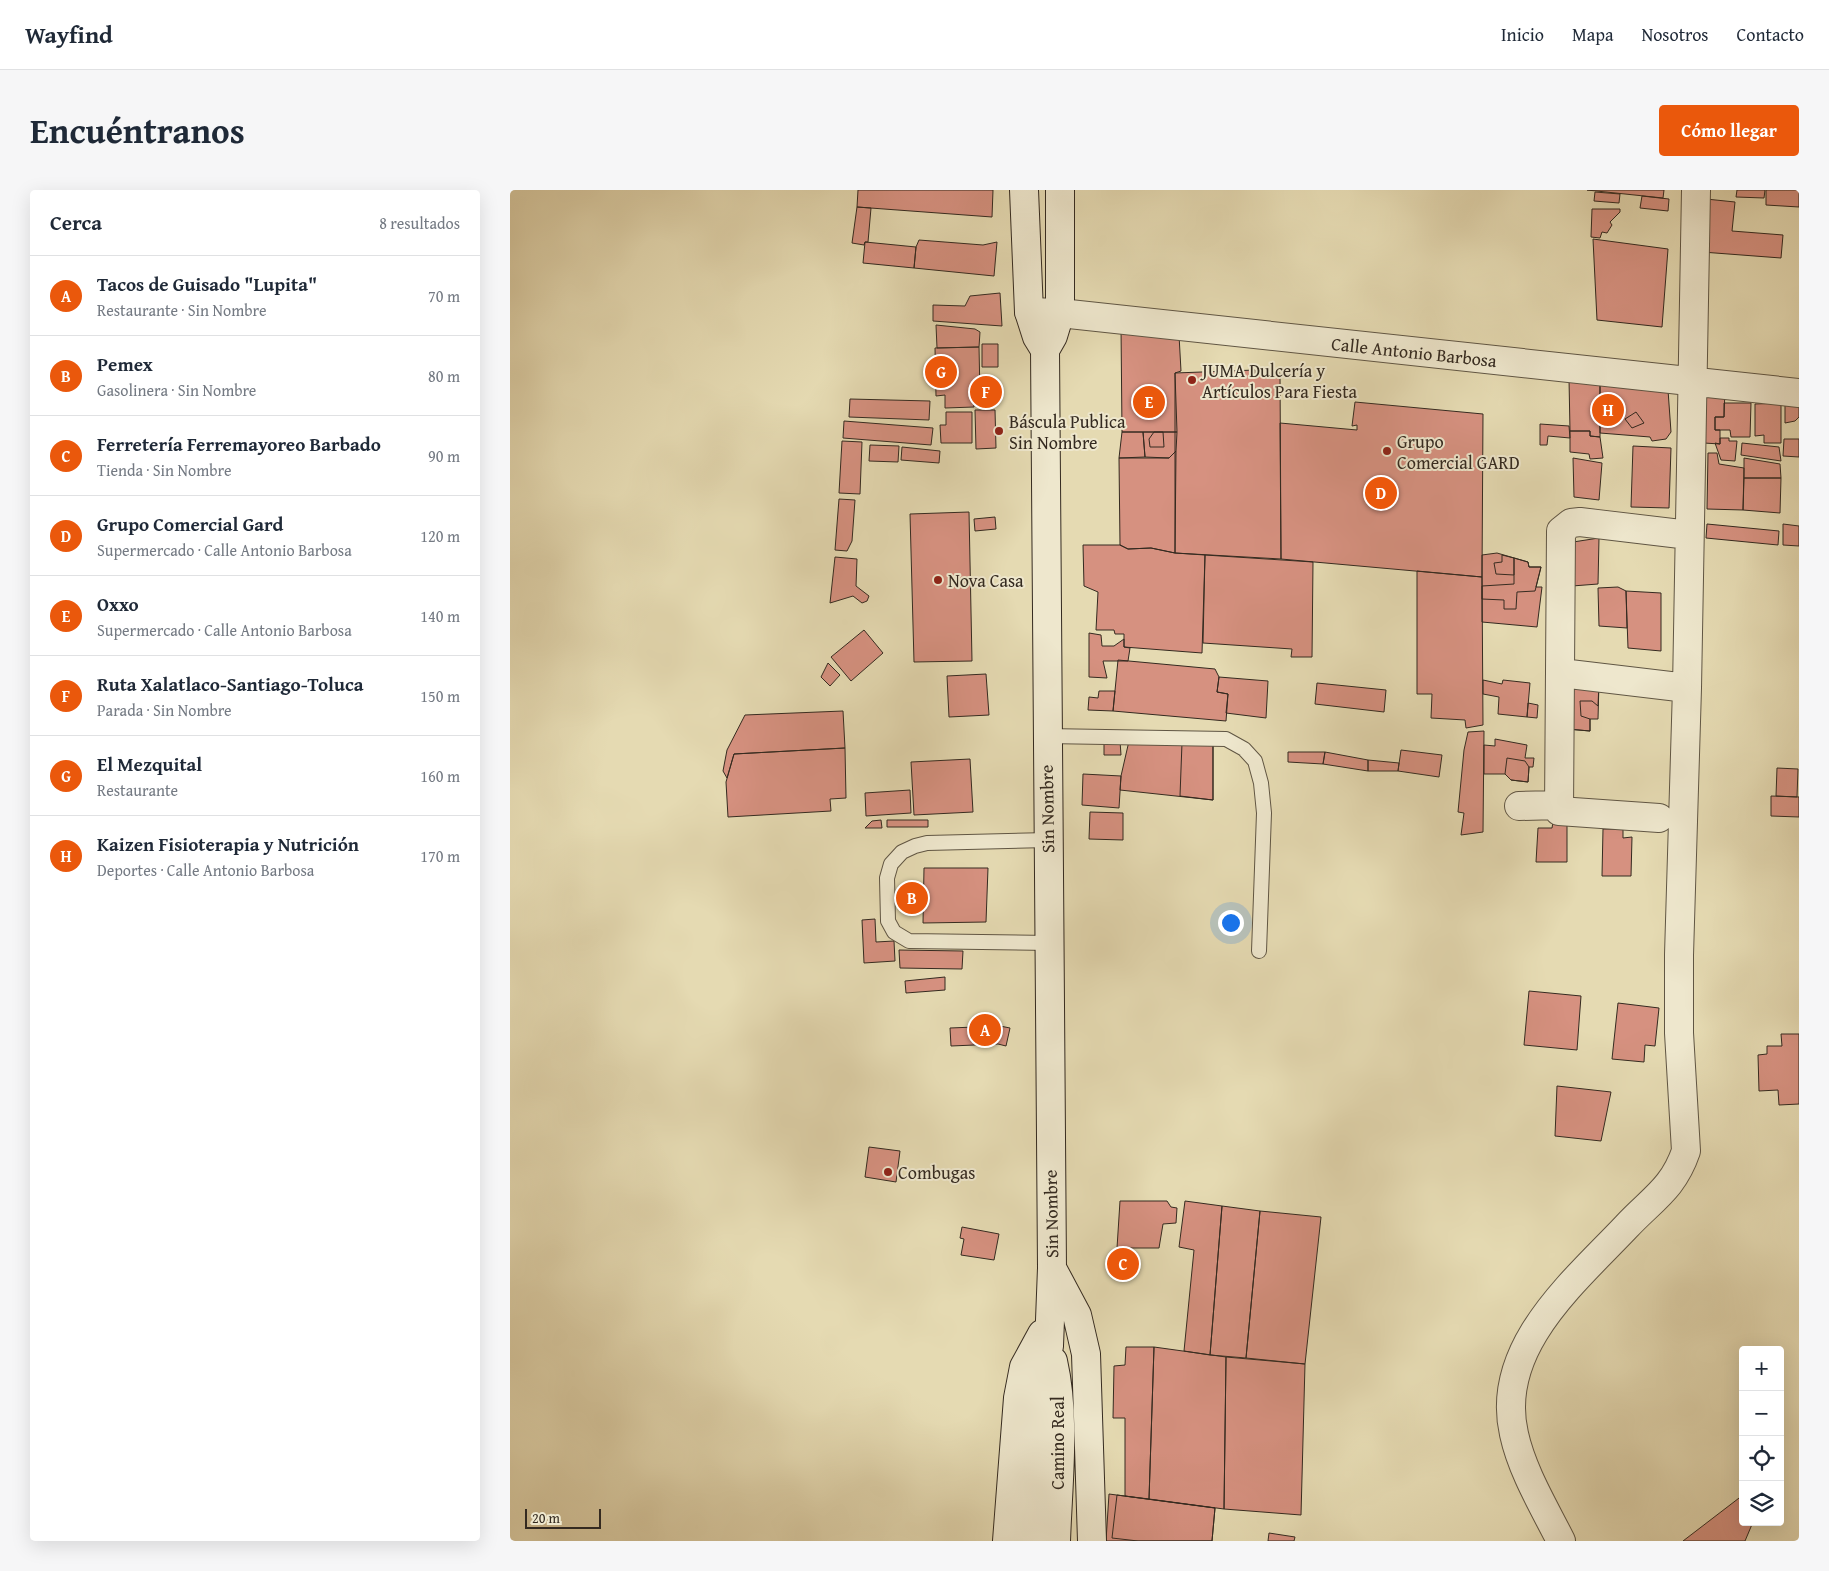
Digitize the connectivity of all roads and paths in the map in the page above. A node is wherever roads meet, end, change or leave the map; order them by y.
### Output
1 (1024, 190) edge
2 (1060, 190) edge
3 (1696, 190) edge
4 (1029, 312) junction
5 (1060, 313) junction
6 (1045, 350) junction
7 (1693, 382) junction
8 (1799, 393) edge
9 (1689, 535) junction
10 (1561, 673) junction
11 (1687, 688) junction
12 (1046, 736) junction
13 (1559, 805) junction
14 (1519, 806) dead end
15 (1660, 818) dead end
16 (1048, 840) junction
17 (1049, 944) junction
18 (1259, 951) dead end
19 (1052, 1268) junction
20 (1050, 1334) junction
21 (1007, 1541) edge
22 (1032, 1541) edge
23 (1056, 1541) edge
24 (1092, 1541) edge
25 (1561, 1541) edge

1 - 4 street
2 - 5 street
3 - 7 street
4 - 5 street, Calle Antonio Barbosa
4 - 6 street
5 - 6 street
5 - 7 street, Calle Antonio Barbosa
6 - 12 street, Sin Nombre
7 - 8 street, Calle Antonio Barbosa
7 - 9 street
9 - 10 street
9 - 11 street
10 - 11 street
10 - 13 street
11 - 25 street
12 - 16 street, Sin Nombre
12 - 18 lane
13 - 14 street
13 - 15 street
16 - 17 street, Sin Nombre
16 - 17 lane
17 - 19 street, Sin Nombre
19 - 20 street, Sin Nombre
19 - 24 street
20 - 21 street
20 - 22 street
20 - 23 street, Camino Real

